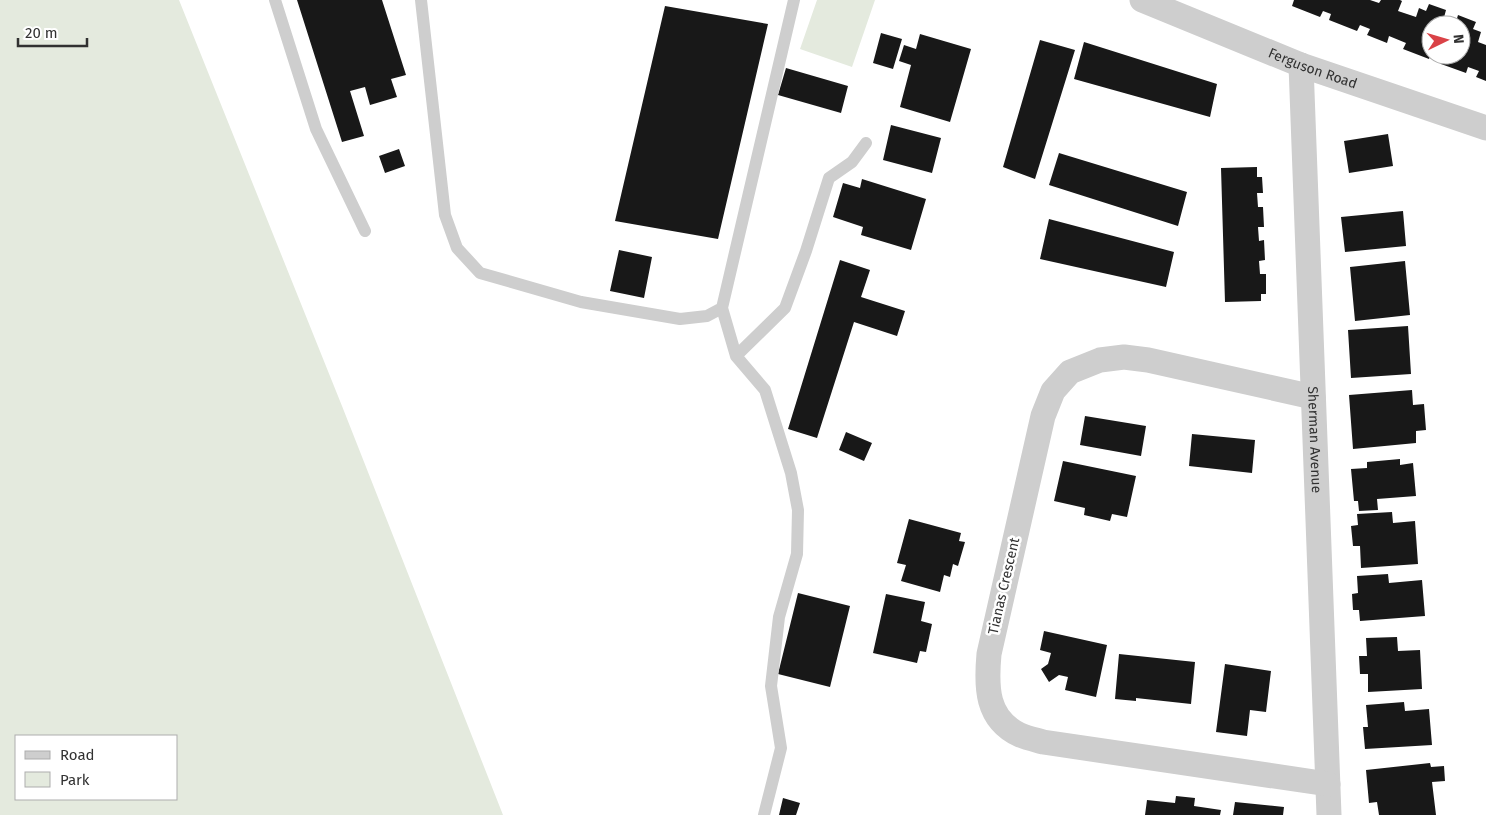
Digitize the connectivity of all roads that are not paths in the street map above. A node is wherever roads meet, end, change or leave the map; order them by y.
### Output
1 (275, 0) edge
2 (421, 0) edge
3 (794, 0) edge
4 (1142, 0) edge
5 (1301, 65) junction
6 (1486, 128) edge
7 (866, 143) dead end
8 (365, 231) dead end
9 (722, 308) junction
10 (736, 356) junction
11 (1313, 397) junction
12 (1328, 784) junction
13 (764, 815) edge
14 (1329, 815) edge

1 - 8 lane
2 - 9 lane
3 - 9 lane
4 - 5 street, Ferguson Road
5 - 6 street, Ferguson Road
5 - 11 street, Sherman Avenue
7 - 10 lane
9 - 10 lane
10 - 13 lane
11 - 12 street, Sherman Avenue
11 - 12 street, Tianas Crescent
12 - 14 street, Sherman Avenue

